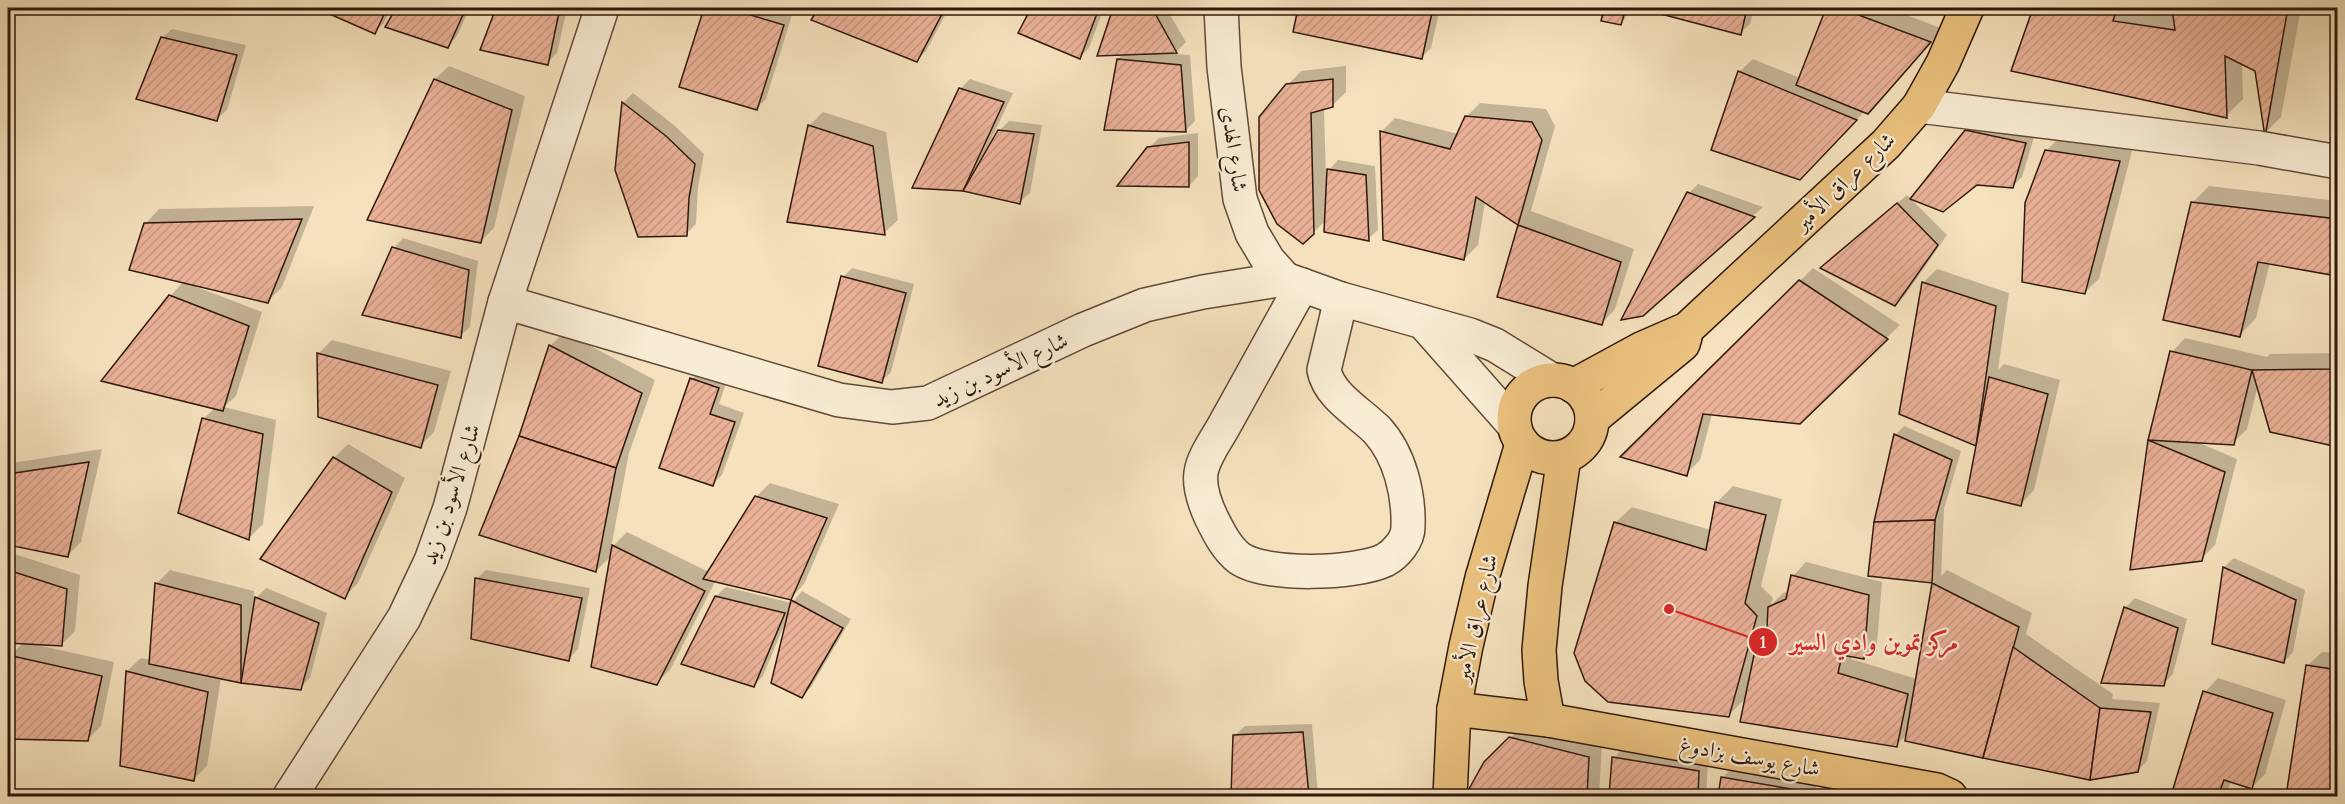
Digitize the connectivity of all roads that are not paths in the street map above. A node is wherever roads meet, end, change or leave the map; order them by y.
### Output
1 (602, 8) edge
2 (1221, 8) edge
3 (1967, 8) edge
4 (1919, 106) junction
5 (2337, 162) edge
6 (1293, 282) junction
7 (1341, 299) junction
8 (505, 302) junction
9 (1423, 322) junction
10 (1687, 329) junction
11 (1562, 383) junction
12 (1592, 419) junction
13 (1518, 434) junction
14 (1564, 456) junction
15 (1454, 709) junction
16 (1548, 720) junction
17 (290, 796) edge
18 (1450, 796) edge
19 (1950, 796) edge

1 - 8 street, شارع الأسود بن زيد
2 - 6 street, شارع الهدى
3 - 4 main road, شارع عراق الأمير
4 - 5 street
4 - 10 main road, شارع عراق الأمير
6 - 7 street, شارع الأسود بن زيد
6 - 7 street
6 - 8 street, شارع الأسود بن زيد
7 - 9 street, شارع الأسود بن زيد
8 - 17 street, شارع الأسود بن زيد
9 - 11 street, شارع الأسود بن زيد
9 - 13 street
10 - 11 main road, شارع عراق الأمير
10 - 12 main road, شارع عراق الأمير
11 - 12 main road
11 - 13 main road
12 - 14 main road
13 - 14 main road
13 - 15 main road, شارع عراق الأمير
14 - 16 main road
15 - 16 main road, شارع يوسف بزادوغ
15 - 18 main road, شارع عراق الأمير
16 - 19 main road, شارع يوسف بزادوغ

